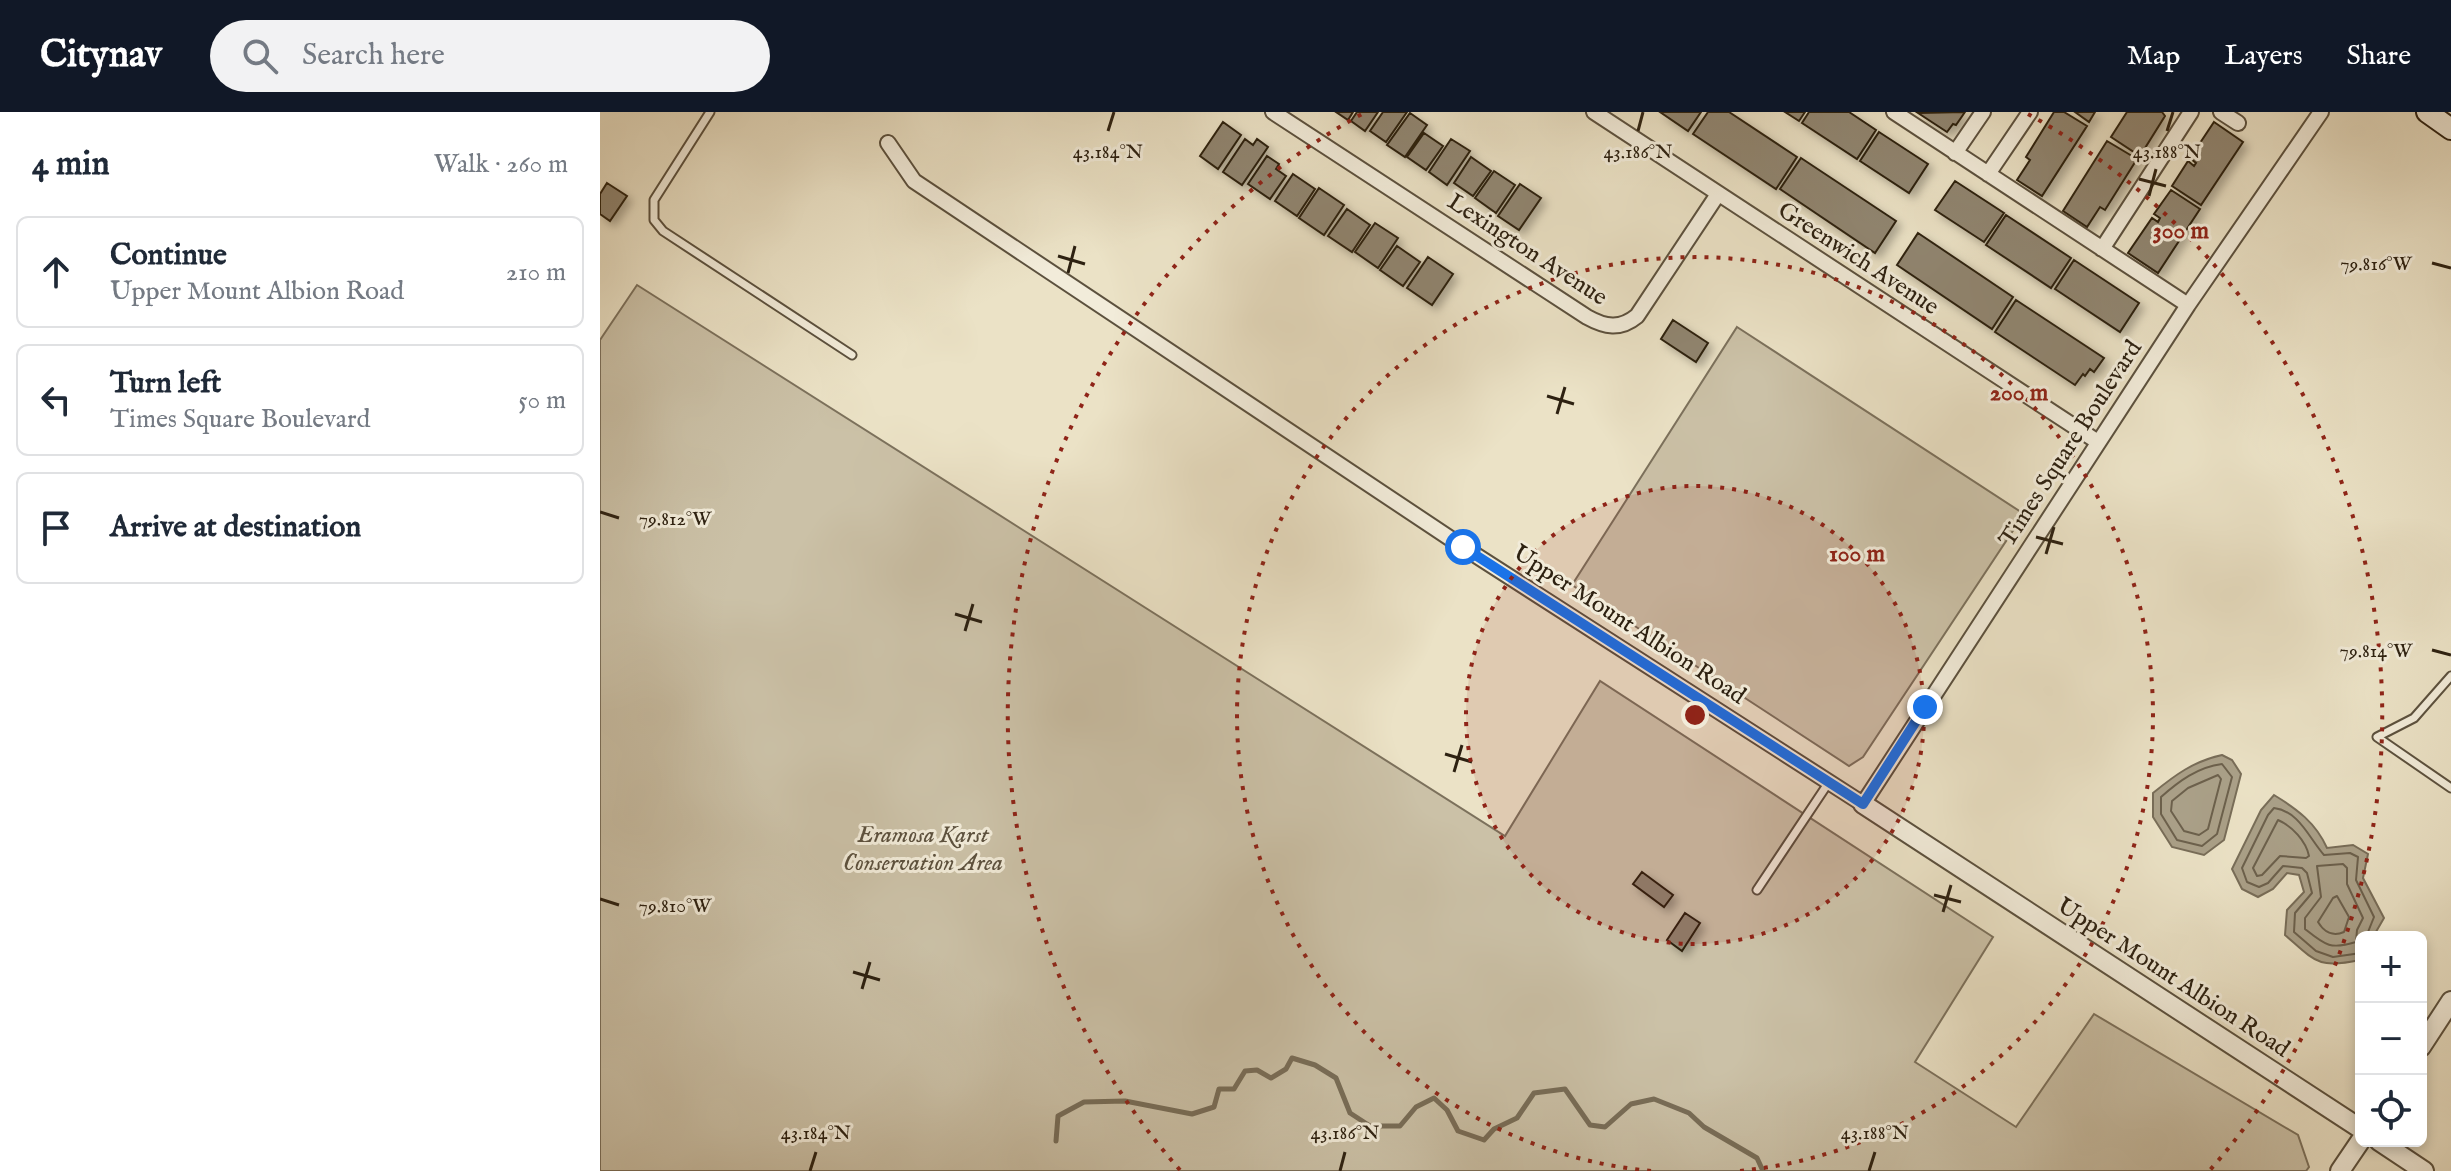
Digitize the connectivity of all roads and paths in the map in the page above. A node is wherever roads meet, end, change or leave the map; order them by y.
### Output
1 (710, 112) edge
2 (1273, 112) edge
3 (1594, 112) edge
4 (1895, 112) edge
5 (1983, 112) edge
6 (2030, 112) edge
7 (2191, 112) edge
8 (2221, 112) edge
9 (2321, 112) edge
10 (2427, 112) edge
11 (2238, 123) dead end
12 (2451, 129) edge
13 (888, 143) dead end
14 (1955, 153) junction
15 (1988, 174) junction
16 (1718, 194) junction
17 (2102, 249) junction
18 (2188, 305) junction
19 (852, 355) dead end
20 (2098, 442) junction
21 (2451, 676) edge
22 (1829, 782) junction
23 (2451, 788) edge
24 (1863, 804) junction
25 (1757, 890) dead end
26 (2451, 1001) edge
27 (2427, 1038) edge
28 (2355, 1125) edge
29 (2356, 1147) edge
30 (2388, 1147) edge
31 (2340, 1171) edge
32 (2424, 1171) edge

1 - 19 lane
2 - 16 street, Lexington Avenue
3 - 16 street, Greenwich Avenue
4 - 14 street
5 - 14 street
6 - 15 street
7 - 17 street
8 - 11 street
9 - 18 street, Times Square Boulevard
10 - 12 main road
13 - 22 street, Upper Mount Albion Road
14 - 15 street
15 - 17 street
16 - 20 street, Greenwich Avenue
17 - 18 street
18 - 20 street, Times Square Boulevard
20 - 24 street, Times Square Boulevard
21 - 23 lane
22 - 24 street, Upper Mount Albion Road
22 - 25 lane
24 - 28 street, Upper Mount Albion Road
26 - 27 street
29 - 31 street
30 - 32 street

